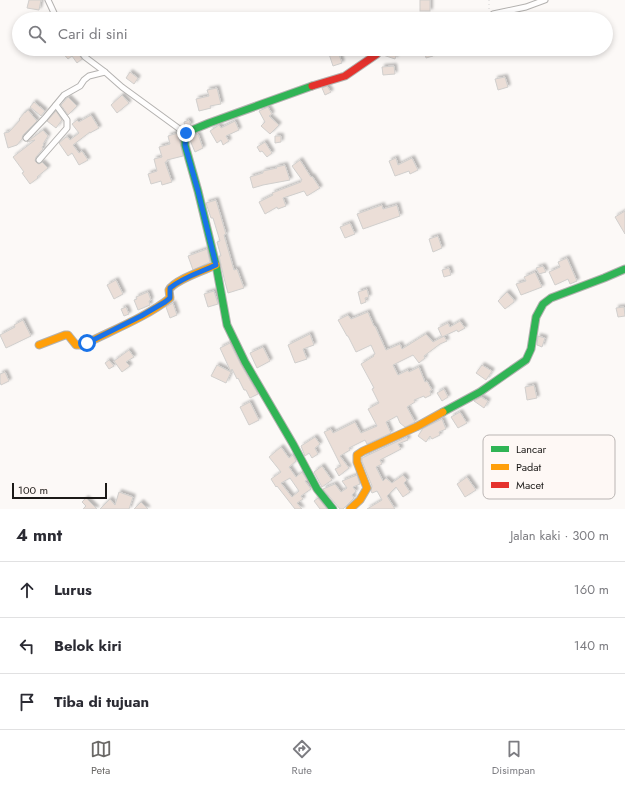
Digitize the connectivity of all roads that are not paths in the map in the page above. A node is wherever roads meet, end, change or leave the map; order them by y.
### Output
1 (48, 0) edge
2 (546, 0) edge
3 (54, 12) edge
4 (502, 12) edge
5 (84, 56) edge
6 (374, 56) edge
7 (105, 72) junction
8 (56, 105) junction
9 (186, 133) junction
10 (26, 138) dead end
11 (40, 160) dead end
12 (216, 265) junction
13 (625, 269) edge
14 (39, 345) dead end
15 (333, 509) edge
16 (350, 509) edge

1 - 3 street
2 - 4 street
5 - 7 street
6 - 9 street
7 - 8 street
7 - 9 street
8 - 10 street
8 - 11 street
9 - 12 street
12 - 14 street
12 - 15 street
13 - 16 street

